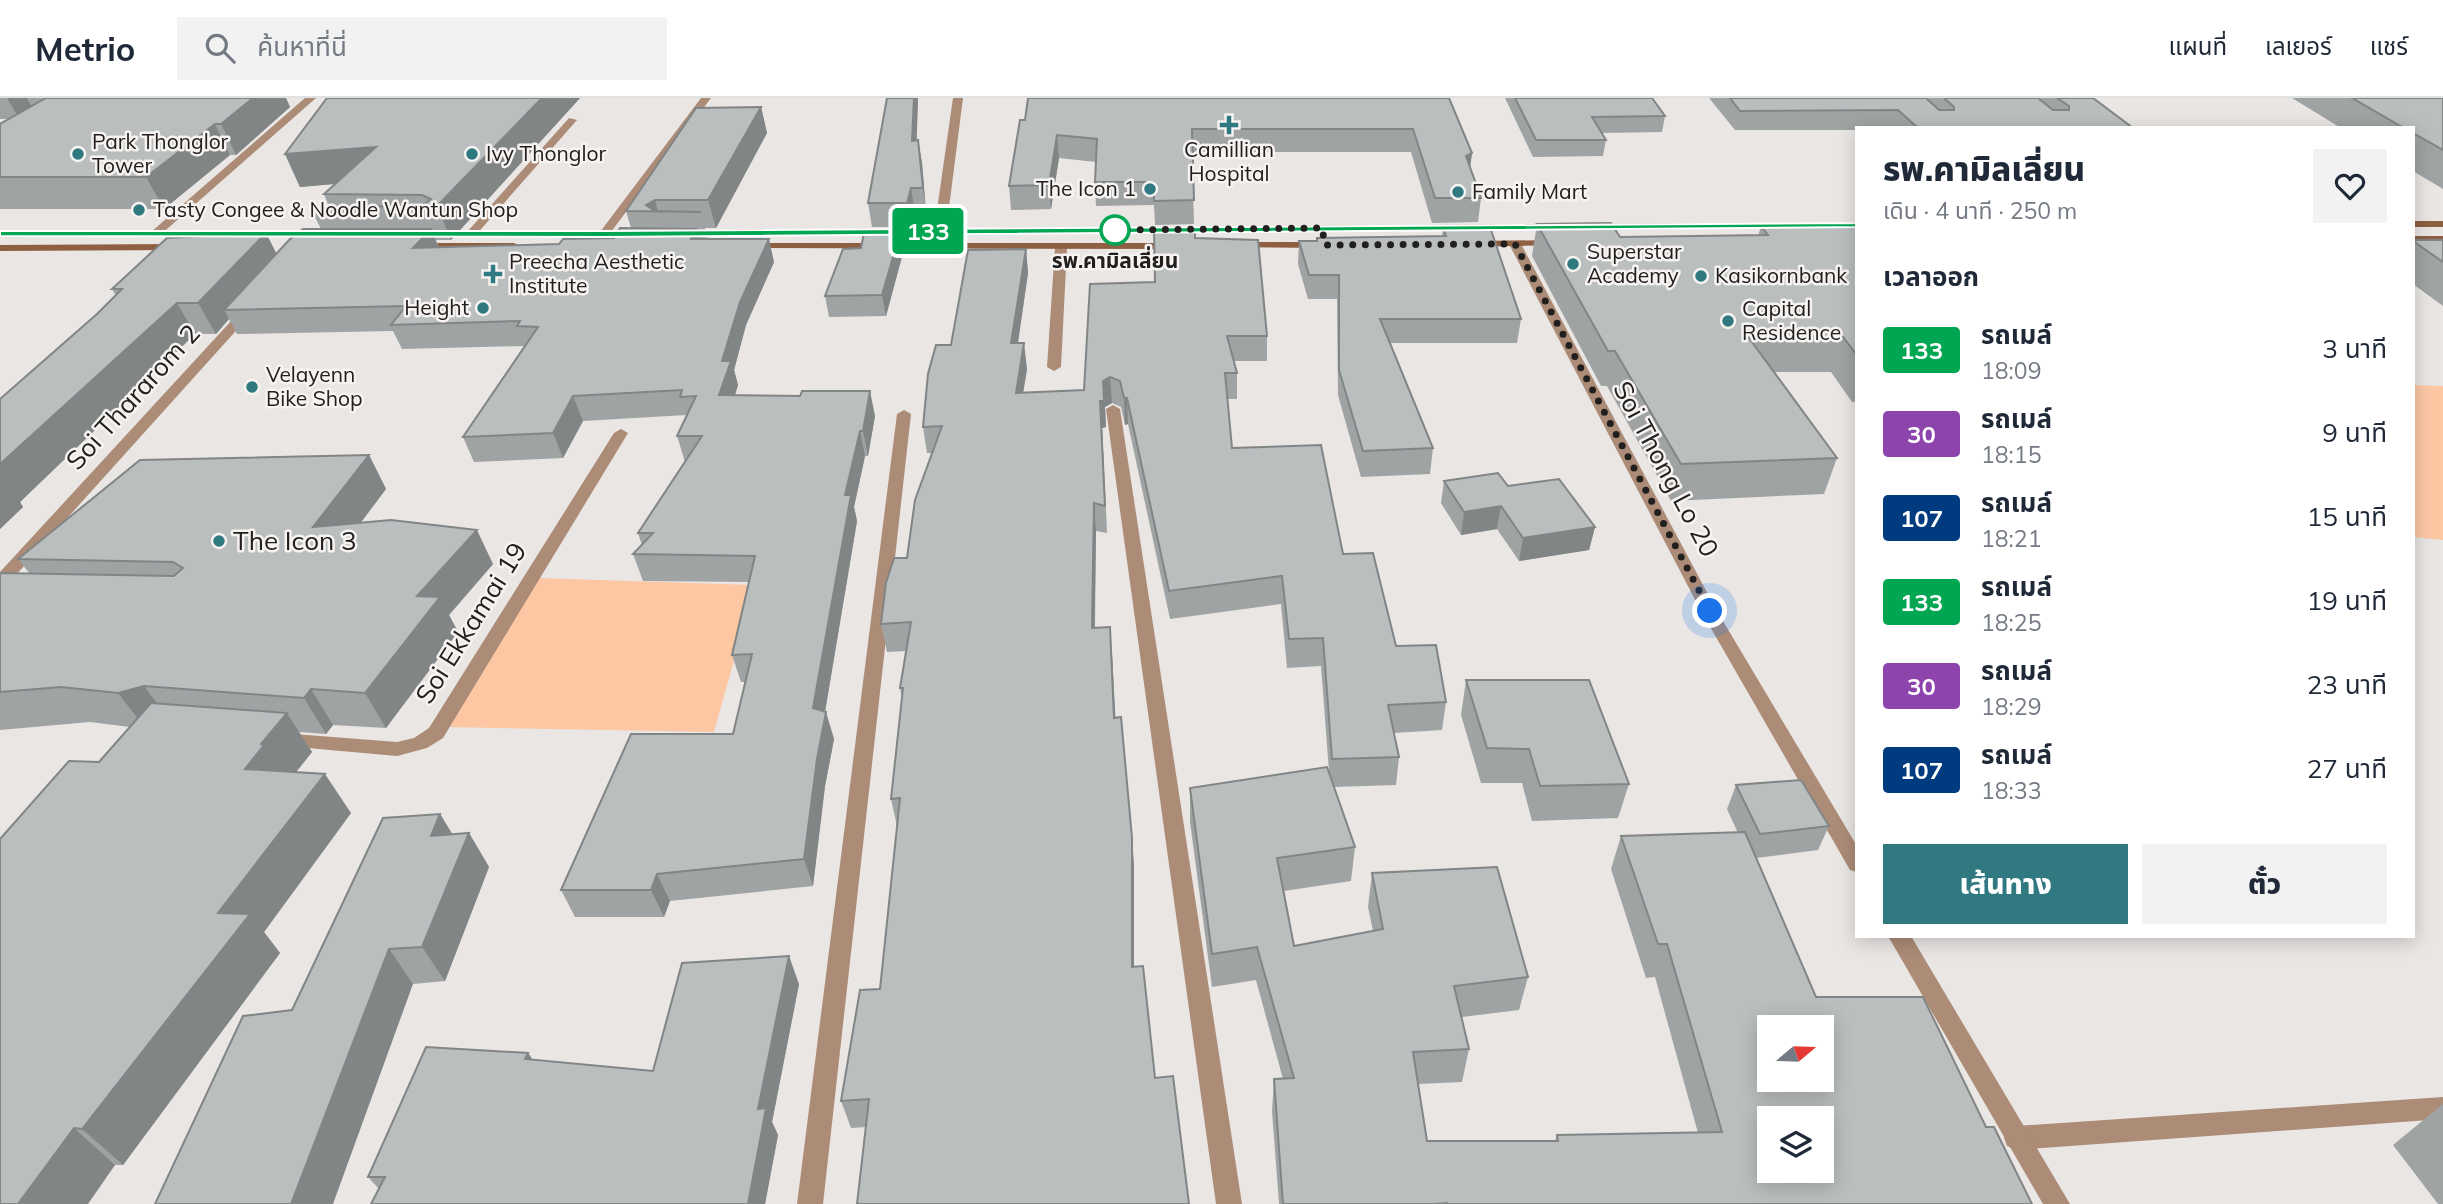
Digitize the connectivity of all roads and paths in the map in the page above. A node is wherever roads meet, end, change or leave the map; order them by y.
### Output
1 (311, 98) edge
2 (706, 98) edge
3 (958, 98) edge
4 (572, 120) dead end
5 (2443, 223) edge
6 (2415, 224) edge
7 (1790, 226) edge
8 (1287, 228) junction
9 (1322, 228) junction
10 (940, 231) junction
11 (0, 233) edge
12 (155, 234) junction
13 (471, 234) junction
14 (604, 234) junction
15 (658, 234) edge
16 (2415, 239) edge
17 (2443, 239) edge
18 (1565, 243) edge
19 (1338, 244) edge
20 (1461, 244) edge
21 (1515, 244) junction
22 (592, 245) junction
23 (647, 245) edge
24 (1287, 245) junction
25 (1325, 245) junction
26 (716, 246) edge
27 (730, 246) edge
28 (1194, 246) edge
29 (1221, 246) edge
30 (139, 247) junction
31 (184, 247) joint
32 (311, 247) edge
33 (1061, 247) junction
34 (0, 248) edge
35 (936, 248) junction
36 (160, 265) edge
37 (258, 299) edge
38 (1054, 367) dead end
39 (1114, 409) dead end
40 (904, 414) dead end
41 (621, 433) dead end
42 (0, 582) edge
43 (264, 738) edge
44 (1855, 861) edge
45 (1900, 938) edge
46 (2443, 1108) edge
47 (2016, 1138) junction
48 (810, 1204) edge
49 (1229, 1204) edge
50 (2057, 1204) edge

1 - 12 street
2 - 14 street
3 - 10 street
4 - 13 street
5 - 6 main road
7 - 9 main road
8 - 9 main road
8 - 10 main road
8 - 24 main road
9 - 25 main road
10 - 26 main road
10 - 35 main road
11 - 12 main road
12 - 30 main road
12 - 32 main road
13 - 14 main road
13 - 22 main road
14 - 15 main road
14 - 22 main road
16 - 17 main road
18 - 21 main road
19 - 25 main road
20 - 21 main road
21 - 44 street, Soi Thong Lo 20
22 - 23 main road
24 - 25 main road
24 - 29 main road
27 - 35 main road
28 - 33 main road
30 - 31 main road
30 - 34 main road
31 - 36 street
33 - 35 main road
33 - 38 street
37 - 42 street, Soi Thararom 2
39 - 49 street
40 - 48 street
41 - 43 street, Soi Ekkamai 19
45 - 47 street
46 - 47 street
47 - 50 street

